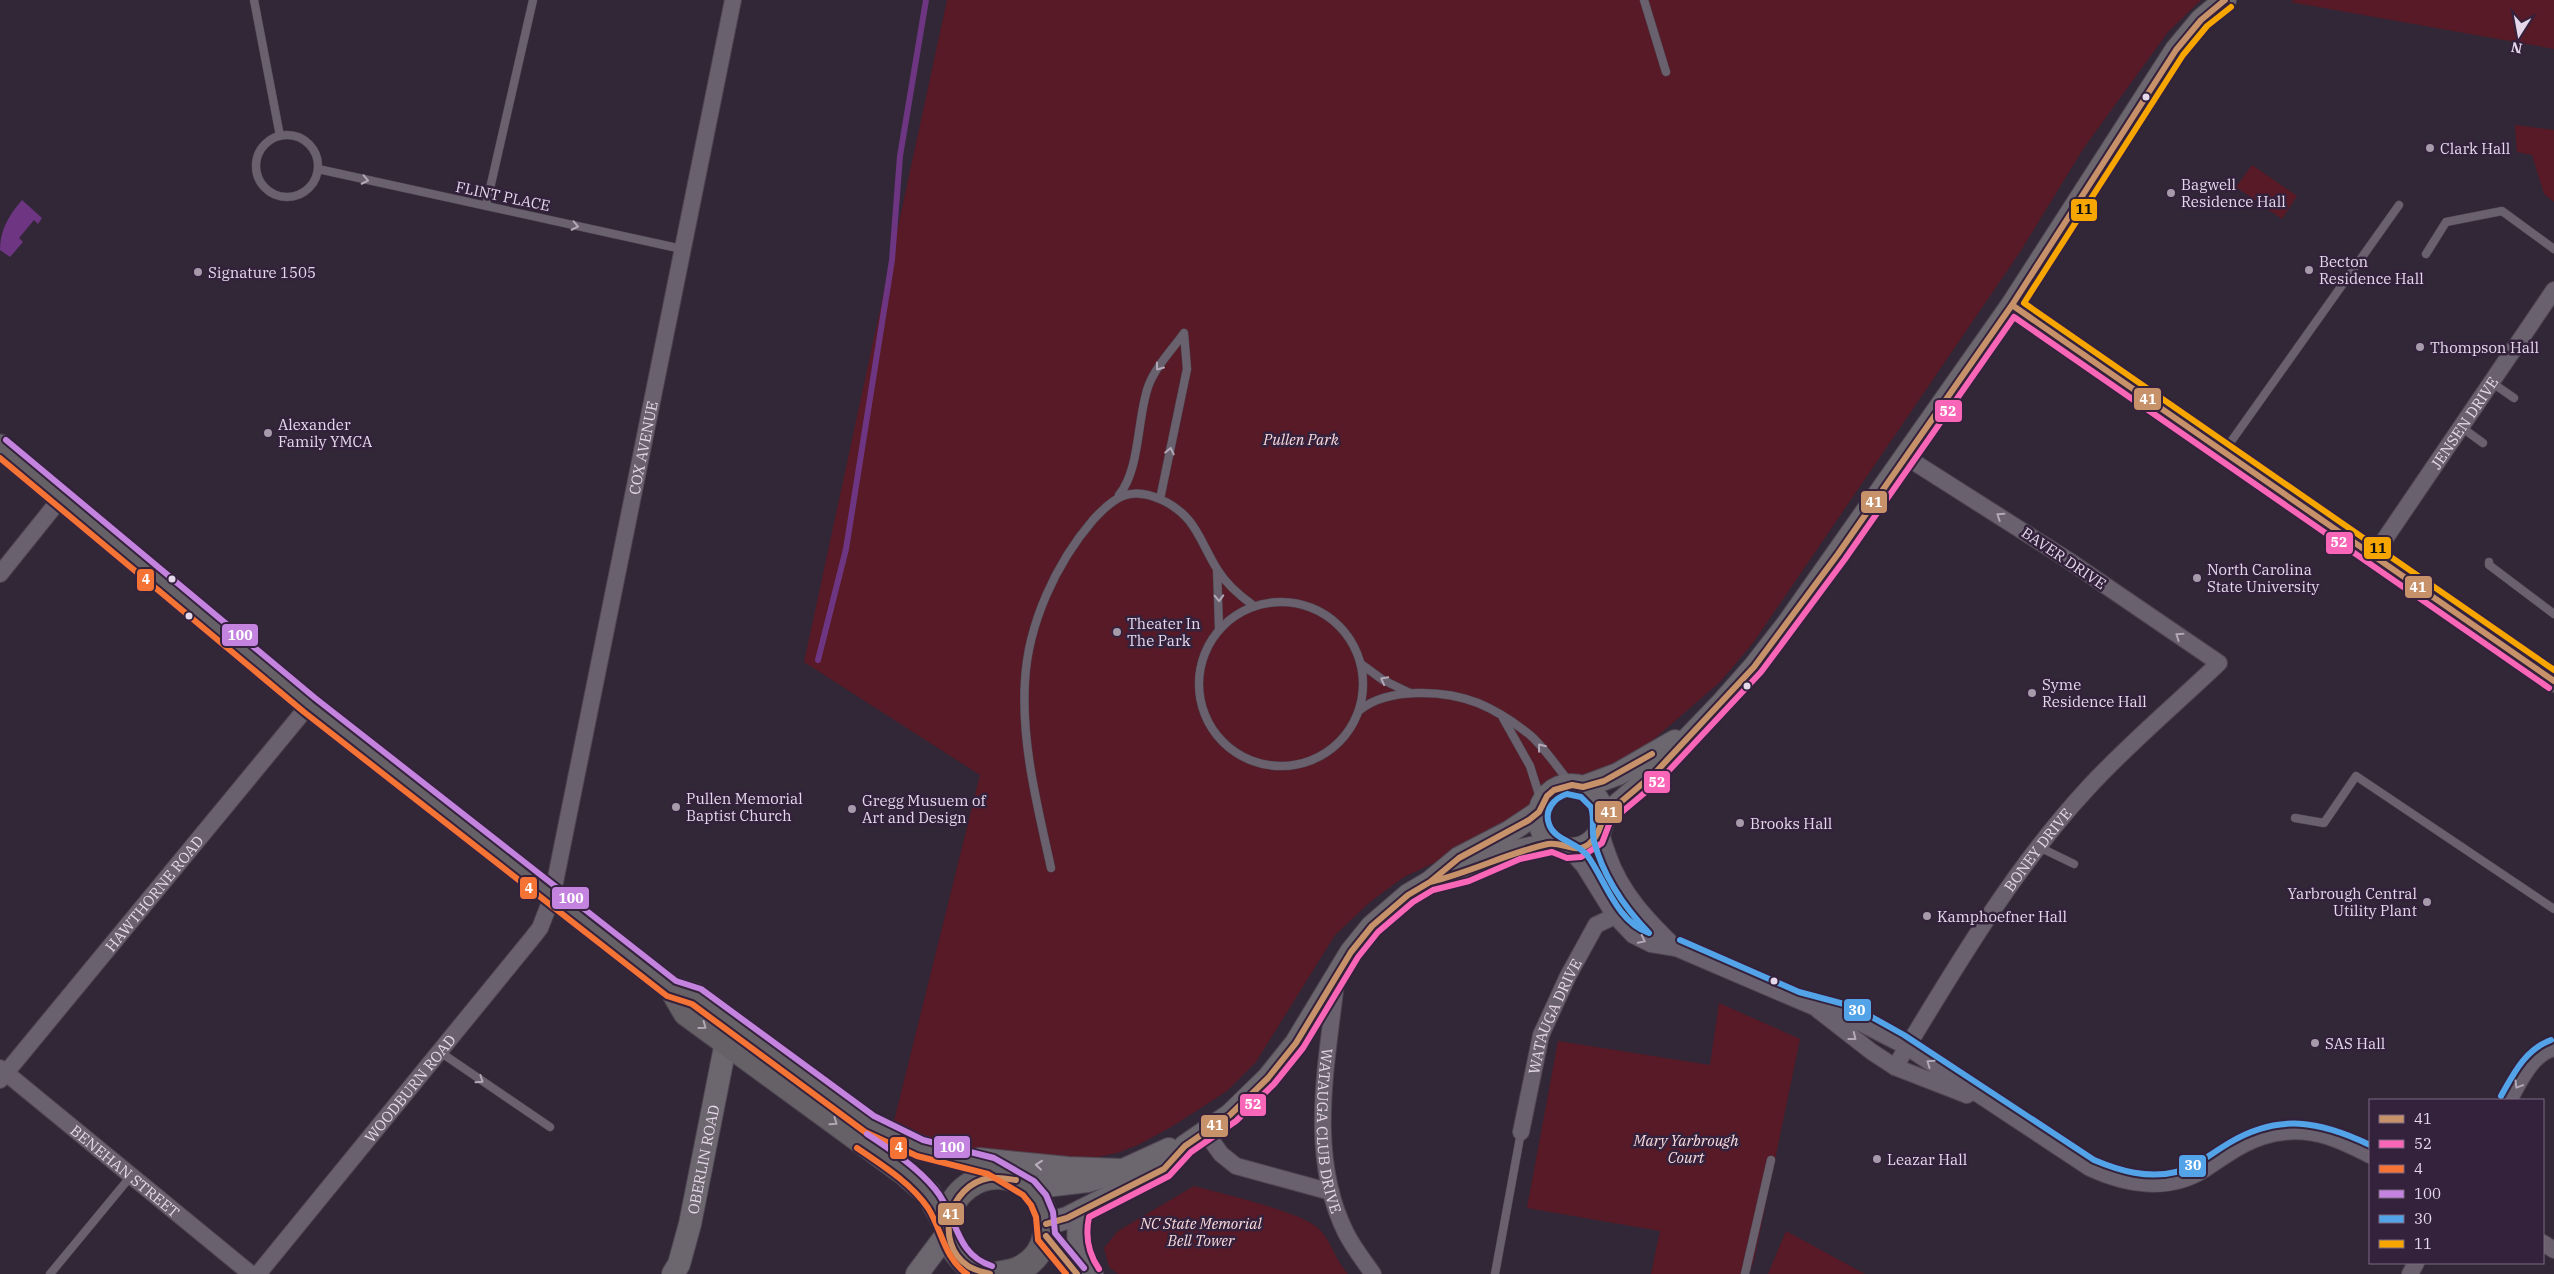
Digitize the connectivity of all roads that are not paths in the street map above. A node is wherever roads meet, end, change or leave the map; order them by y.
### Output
1 (254, 0) edge
2 (533, 0) edge
3 (733, 0) edge
4 (1644, 0) edge
5 (2225, 0) edge
6 (1666, 72) dead end
7 (280, 136) junction
8 (318, 169) junction
9 (2400, 205) dead end
10 (486, 206) junction
11 (682, 249) junction
12 (2554, 249) edge
13 (2426, 254) dead end
14 (2554, 290) edge
15 (2012, 305) junction
16 (2491, 382) junction
17 (2514, 398) dead end
18 (2461, 427) junction
19 (2483, 443) dead end
20 (0, 447) edge
21 (2224, 451) junction
22 (1906, 456) junction
23 (1118, 497) junction
24 (61, 498) junction
25 (1160, 499) junction
26 (2374, 555) junction
27 (2489, 562) dead end
28 (1217, 569) junction
29 (0, 574) edge
30 (1254, 606) junction
31 (2554, 614) edge
32 (1219, 628) junction
33 (2219, 663) joint
34 (1361, 664) junction
35 (2554, 681) edge
36 (1410, 692) junction
37 (309, 706) junction
38 (1360, 710) junction
39 (1503, 718) junction
40 (1693, 730) junction
41 (1578, 786) junction
42 (1541, 808) junction
43 (2295, 818) dead end
44 (1602, 823) junction
45 (1561, 846) junction
46 (2039, 848) junction
47 (2074, 864) dead end
48 (1052, 868) dead end
49 (1430, 882) junction
50 (552, 897) junction
51 (2554, 909) edge
52 (1615, 916) junction
53 (1676, 948) junction
54 (1336, 977) junction
55 (672, 989) junction
56 (1814, 1007) junction
57 (726, 1042) junction
58 (1907, 1047) junction
59 (2554, 1048) edge
60 (440, 1052) junction
61 (1894, 1067) junction
62 (2, 1073) edge
63 (2510, 1099) edge
64 (1984, 1100) junction
65 (550, 1127) dead end
66 (1206, 1132) junction
67 (1521, 1132) joint
68 (1185, 1146) junction
69 (945, 1154) junction
70 (2369, 1155) edge
71 (1771, 1160) dead end
72 (1123, 1170) junction
73 (131, 1176) junction
74 (1023, 1184) junction
75 (1331, 1192) junction
76 (1081, 1211) junction
77 (947, 1229) junction
78 (1046, 1230) junction
79 (50, 1274) edge
80 (252, 1274) edge
81 (258, 1274) edge
82 (673, 1274) edge
83 (917, 1274) edge
84 (988, 1274) edge
85 (1077, 1274) edge
86 (1092, 1274) edge
87 (1373, 1274) edge
88 (1495, 1274) edge
89 (1745, 1274) edge

1 - 7 lane
2 - 10 lane
3 - 11 street, COX AVENUE
4 - 6 lane
5 - 15 main road
7 - 8 lane
7 - 8 lane
8 -> 10 lane, FLINT PLACE
9 - 21 lane
10 -> 11 lane, FLINT PLACE
11 - 50 street, COX AVENUE
12 - 13 lane
14 - 16 street, JENSEN DRIVE
15 - 21 main road
15 - 22 main road
16 - 17 lane
16 - 18 street, JENSEN DRIVE
18 - 19 lane
18 - 26 street, JENSEN DRIVE
20 - 24 main road
21 - 26 main road
33 -> 22 street, BAVER DRIVE
22 - 40 main road
23 - 25 lane
25 -> 23 lane
23 - 48 lane
24 - 29 street
24 - 37 main road
25 - 28 lane
26 - 35 main road
27 - 31 lane
28 - 30 lane
28 -> 32 lane
30 - 32 lane
30 - 34 lane
32 - 38 lane
33 - 46 street, BONEY DRIVE
36 -> 34 lane
34 - 38 lane
36 - 38 lane
36 - 39 lane
37 - 50 main road
37 - 62 street, HAWTHORNE ROAD
41 -> 39 lane
39 - 42 lane
40 - 41 main road
40 - 44 main road
41 - 42 main road
41 - 44 main road
42 - 45 main road
42 - 49 main road
43 - 51 lane
44 - 45 main road
44 - 53 street
45 - 49 main road
45 - 52 street
46 - 47 lane
46 - 58 street, BONEY DRIVE
49 - 54 main road
50 - 55 main road
50 - 60 street, WOODBURN ROAD
52 -> 53 street
52 - 67 street, WATAUGA DRIVE
53 - 56 street
54 - 66 main road
54 - 75 street, WATAUGA CLUB DRIVE
55 -> 57 main road
55 - 69 main road
56 - 58 street
56 -> 61 street
57 -> 77 main road
57 - 82 main road, OBERLIN ROAD
58 - 61 street, BONEY DRIVE
64 -> 58 street
59 -> 63 street
60 -> 65 lane
60 - 81 street, WOODBURN ROAD
61 - 64 street
62 - 73 street, BENEHAN STREET
64 - 70 street
66 - 68 main road
66 - 75 street
67 - 88 lane
68 - 72 main road
68 - 76 main road
72 -> 69 main road
69 - 74 main road
71 - 89 lane
72 - 74 main road
73 - 79 lane
73 - 80 street, BENEHAN STREET
74 - 77 main road
74 - 78 main road
75 - 87 street, WATAUGA CLUB DRIVE
76 - 78 main road
76 - 86 main road
77 - 83 main road
77 - 84 main road
78 - 84 main road
78 - 85 main road

